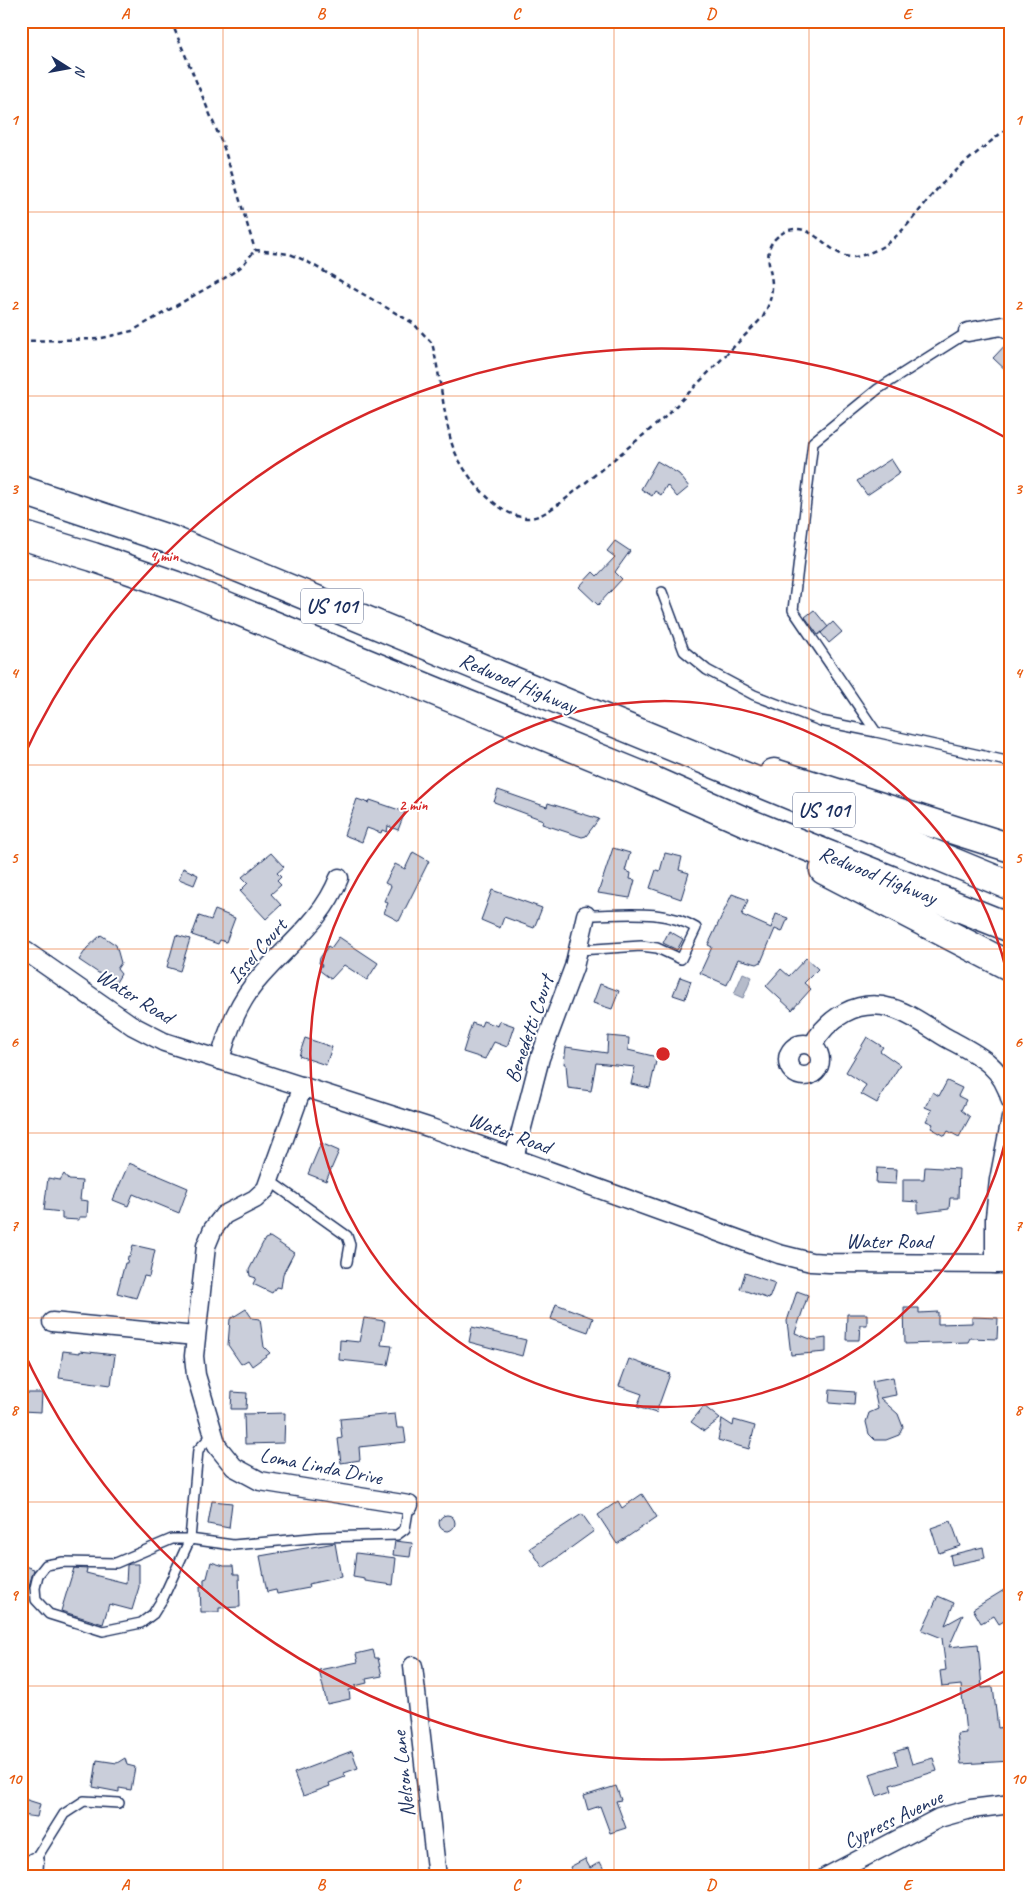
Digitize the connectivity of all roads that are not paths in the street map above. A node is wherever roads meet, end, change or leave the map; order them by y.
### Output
1 (1011, 330) edge
2 (968, 332) joint
3 (21, 490) edge
4 (21, 535) edge
5 (662, 592) dead end
6 (876, 732) junction
7 (638, 733) junction
8 (1011, 762) edge
9 (746, 822) junction
10 (1011, 848) edge
11 (339, 878) dead end
12 (1011, 886) edge
13 (586, 915) joint
14 (1011, 928) edge
15 (21, 948) edge
16 (579, 950) junction
17 (1011, 967) edge
18 (812, 1046) dead end
19 (220, 1060) junction
20 (303, 1086) junction
21 (1011, 1101) edge
22 (1011, 1118) edge
23 (514, 1158) junction
24 (270, 1181) junction
25 (347, 1262) dead end
26 (1003, 1264) edge
27 (52, 1322) dead end
28 (196, 1336) junction
29 (212, 1434) junction
30 (409, 1505) joint
31 (190, 1539) junction
32 (413, 1666) dead end
33 (119, 1803) dead end
34 (1011, 1804) edge
35 (34, 1869) edge
36 (437, 1877) edge
37 (826, 1877) edge

1 - 2 street
2 - 6 lane
3 - 7 highway, Redwood Highway / US 101
4 - 9 highway, Redwood Highway / US 101
5 - 6 lane
6 - 8 lane
7 - 10 highway
7 - 12 highway, Redwood Highway / US 101
9 - 14 highway, Redwood Highway / US 101
9 - 17 highway
11 - 19 street, Issel Court
13 - 16 street, Benedetti Court
13 - 16 lane
15 - 19 street, Water Road
16 - 23 street, Benedetti Court
18 - 21 street
19 - 20 street, Water Road
20 - 23 street, Water Road
20 - 24 street, Loma Linda Drive
22 - 26 street
23 - 26 street, Water Road
24 - 25 lane
24 - 28 street, Loma Linda Drive
27 - 28 street
28 - 29 street, Loma Linda Drive
29 - 30 street, Loma Linda Drive
29 - 31 lane
30 - 31 lane
31 - 31 lane
32 - 36 street, Nelson Lane
33 - 35 lane
34 - 37 street, Cypress Avenue

